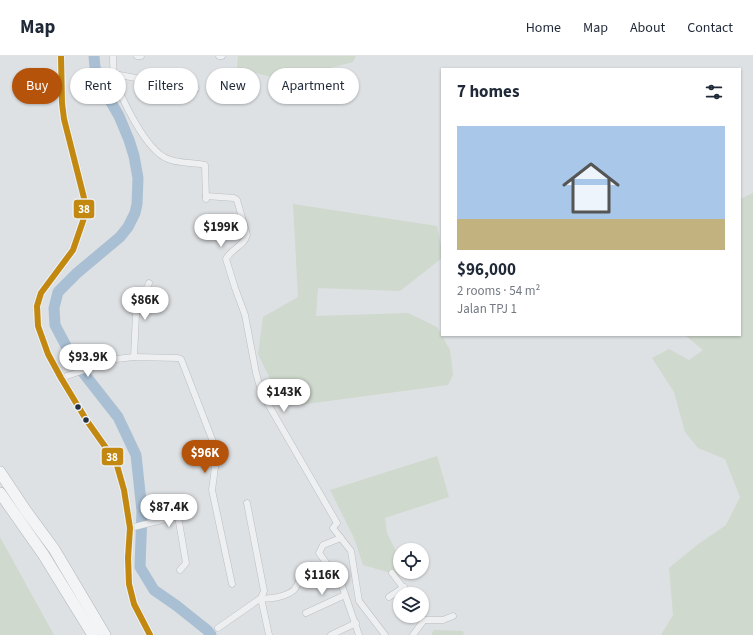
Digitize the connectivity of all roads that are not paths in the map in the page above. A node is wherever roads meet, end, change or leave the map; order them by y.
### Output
1 (60, 56) edge
2 (113, 56) edge
3 (137, 56) edge
4 (141, 56) edge
5 (219, 56) edge
6 (222, 56) edge
7 (114, 68) edge
8 (125, 104) edge
9 (149, 283) dead end
10 (134, 357) junction
11 (64, 377) junction
12 (0, 472) edge
13 (0, 493) edge
14 (247, 503) dead end
15 (130, 528) junction
16 (341, 538) junction
17 (329, 567) junction
18 (180, 570) dead end
19 (392, 573) dead end
20 (232, 584) dead end
21 (404, 587) edge
22 (346, 595) junction
23 (393, 595) edge
24 (261, 598) junction
25 (389, 598) dead end
26 (306, 613) dead end
27 (453, 616) dead end
28 (429, 619) edge
29 (356, 623) junction
30 (420, 623) edge
31 (218, 628) dead end
32 (268, 634) edge
33 (93, 635) edge
34 (105, 635) edge
35 (150, 635) edge
36 (331, 635) edge
37 (359, 635) edge
38 (385, 635) edge
39 (413, 635) edge

1 - 11 main road
2 - 7 street
3 - 4 street
5 - 6 street
8 - 16 street
9 - 10 street
10 - 11 street
10 - 20 street
11 - 15 main road
12 - 34 highway
13 - 33 highway
14 - 24 street
15 - 18 street
15 - 35 main road
16 - 17 street
16 - 38 street
17 - 22 street
17 - 24 street
19 - 21 street
22 - 26 street
22 - 29 street
23 - 25 street
24 - 31 street
24 - 32 street
27 - 28 street
29 - 36 street
29 - 37 street
30 - 39 street

